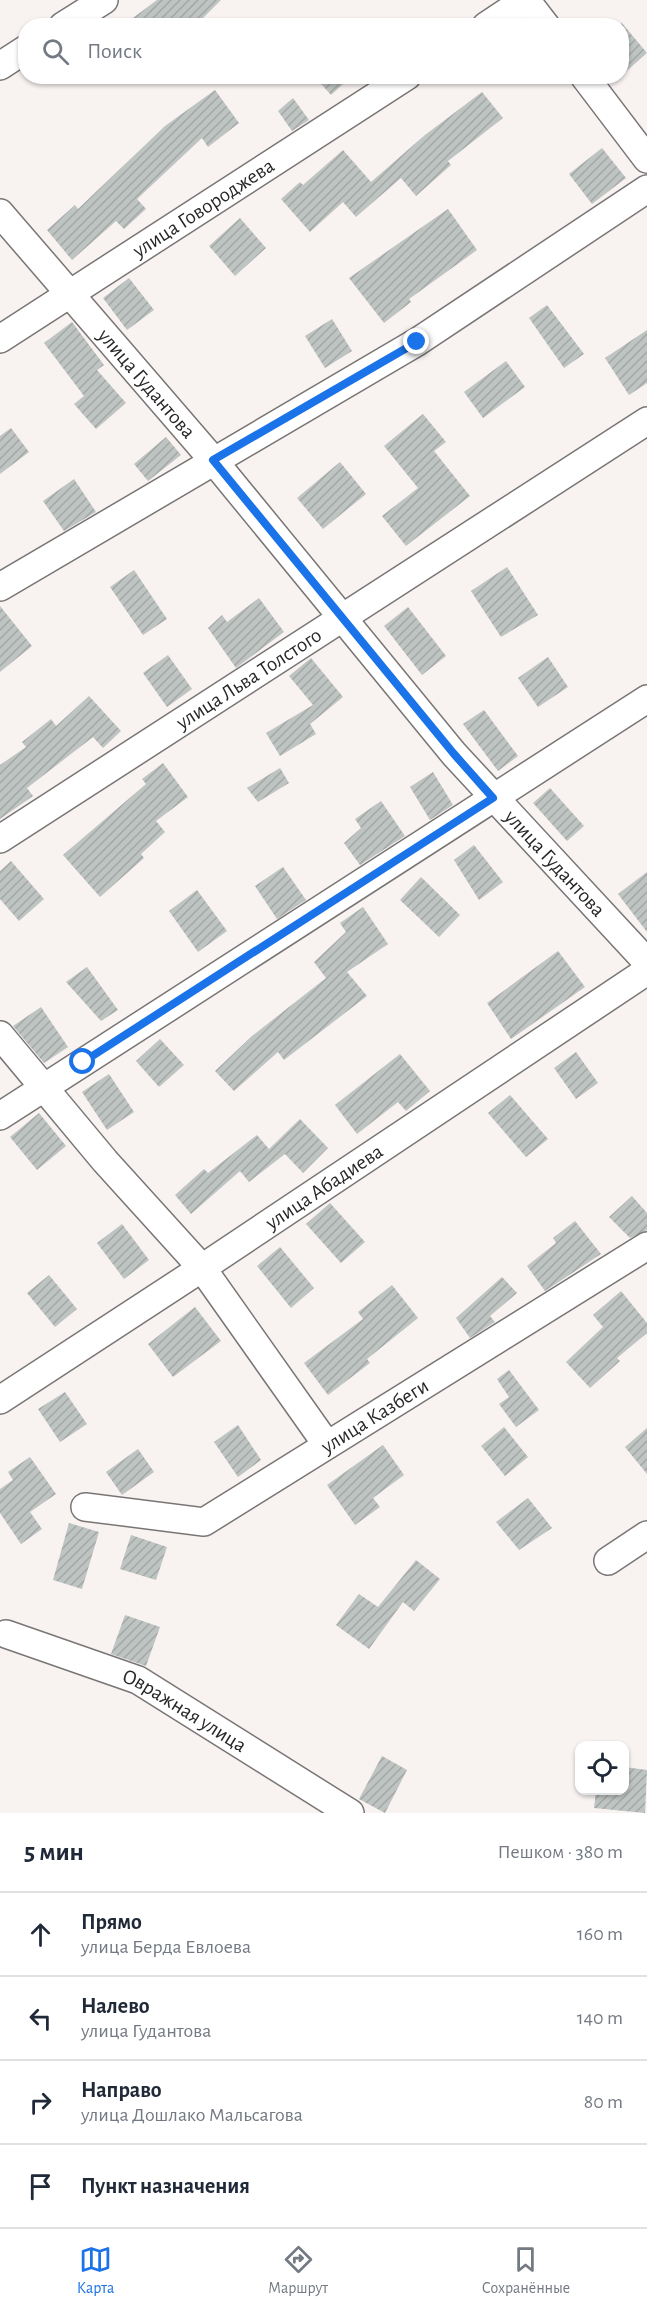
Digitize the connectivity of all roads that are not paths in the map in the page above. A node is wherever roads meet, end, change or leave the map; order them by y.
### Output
1 (104, 0) edge
2 (526, 0) edge
3 (76, 18) edge
4 (498, 18) edge
5 (540, 18) edge
6 (18, 55) edge
7 (0, 66) edge
8 (395, 84) edge
9 (590, 84) edge
10 (647, 159) edge
11 (647, 189) edge
12 (0, 213) edge
13 (70, 295) junction
14 (0, 339) edge
15 (647, 421) edge
16 (213, 460) junction
17 (0, 587) edge
18 (340, 617) junction
19 (647, 699) edge
20 (493, 798) junction
21 (0, 839) edge
22 (647, 962) edge
23 (647, 971) edge
24 (0, 1035) edge
25 (44, 1088) junction
26 (0, 1116) edge
27 (647, 1246) edge
28 (202, 1268) junction
29 (0, 1400) edge
30 (327, 1445) junction
31 (85, 1506) dead end
32 (647, 1535) edge
33 (608, 1561) dead end
34 (6, 1634) dead end
35 (350, 1813) edge

1 - 3 street
2 - 4 street
2 - 5 street
6 - 7 street
8 - 13 street, улица Говороджева
9 - 10 street
11 - 16 street
12 - 13 street, улица Гудантова
13 - 14 street, улица Говороджева
13 - 16 street, улица Гудантова
15 - 18 street, улица Льва Толстого
16 - 17 street
16 - 18 street, улица Гудантова
18 - 20 street, улица Гудантова
18 - 21 street, улица Льва Толстого
19 - 20 street
20 - 22 street, улица Гудантова
20 - 25 street
23 - 28 street, улица Абадиева
24 - 25 street
25 - 26 street
25 - 28 street
27 - 30 street, улица Казбеги
28 - 29 street, улица Абадиева
28 - 30 street
30 - 31 street, улица Казбеги
32 - 33 street
34 - 35 street, Овражная улица

